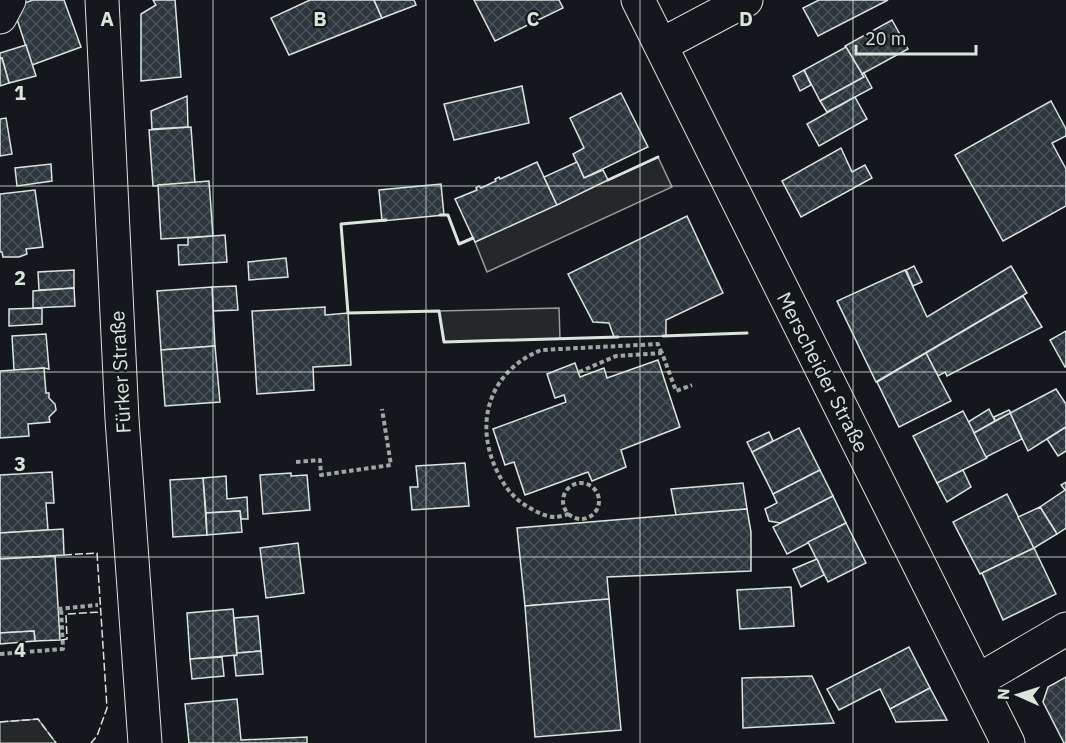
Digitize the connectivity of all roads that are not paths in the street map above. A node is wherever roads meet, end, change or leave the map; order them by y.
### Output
1 (9, 0) edge
2 (102, 0) edge
3 (638, 0) edge
4 (746, 0) edge
5 (0, 17) edge
6 (661, 45) junction
7 (1066, 629) edge
8 (977, 681) junction
9 (145, 743) edge
10 (1008, 743) edge

1 - 5 street
2 - 9 street, Fürker Straße
3 - 6 street, Merscheider Straße
4 - 6 street
6 - 8 street, Merscheider Straße
7 - 8 street
8 - 10 street, Merscheider Straße

